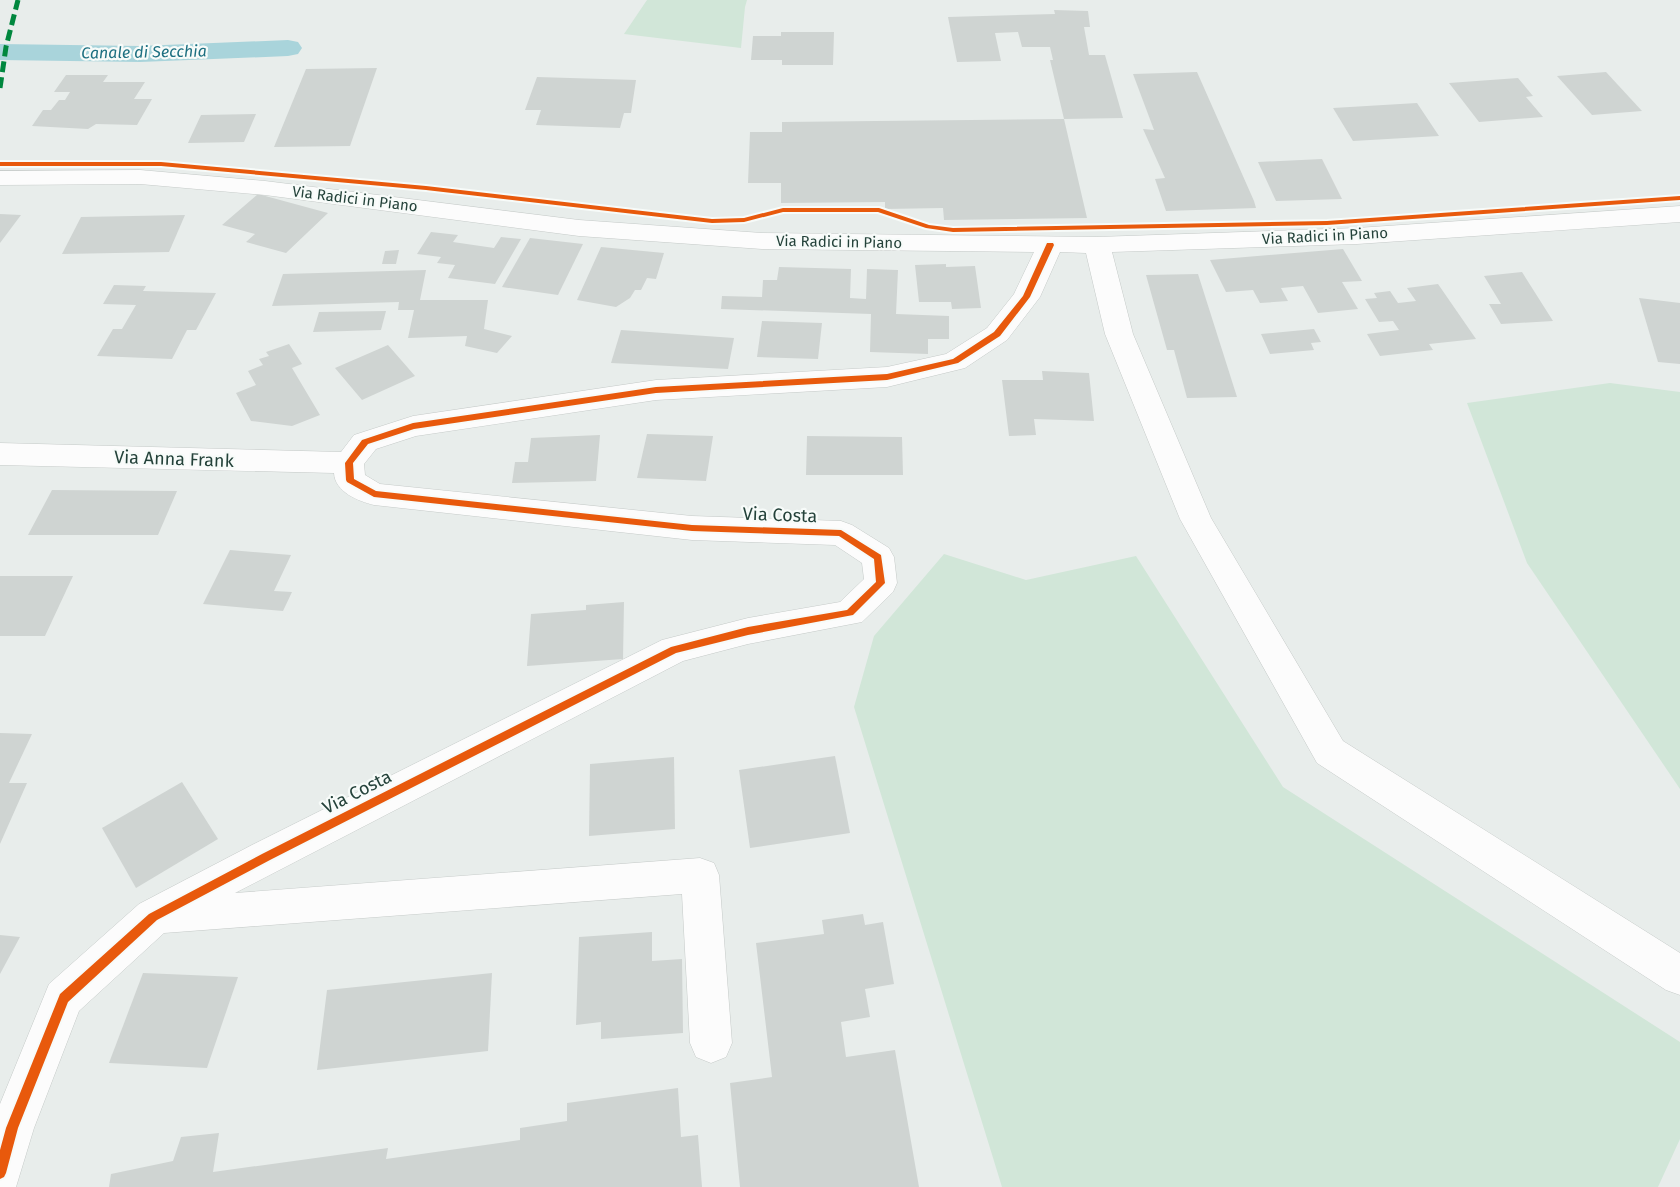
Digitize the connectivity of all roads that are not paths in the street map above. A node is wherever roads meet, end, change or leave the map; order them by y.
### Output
1 (0, 178) edge
2 (1680, 214) edge
3 (1050, 245) junction
4 (1097, 245) junction
5 (0, 454) edge
6 (349, 463) junction
7 (153, 917) junction
8 (1680, 976) edge
9 (711, 1043) dead end
10 (3, 1148) edge

1 - 3 street, Via Radici in Piano
2 - 4 street, Via Radici in Piano
3 - 4 street, Via Radici in Piano
3 - 6 street
4 - 8 street
5 - 6 street, Via Anna Frank
6 - 7 street, Via Costa
7 - 9 street
7 - 10 street, Via Costa

